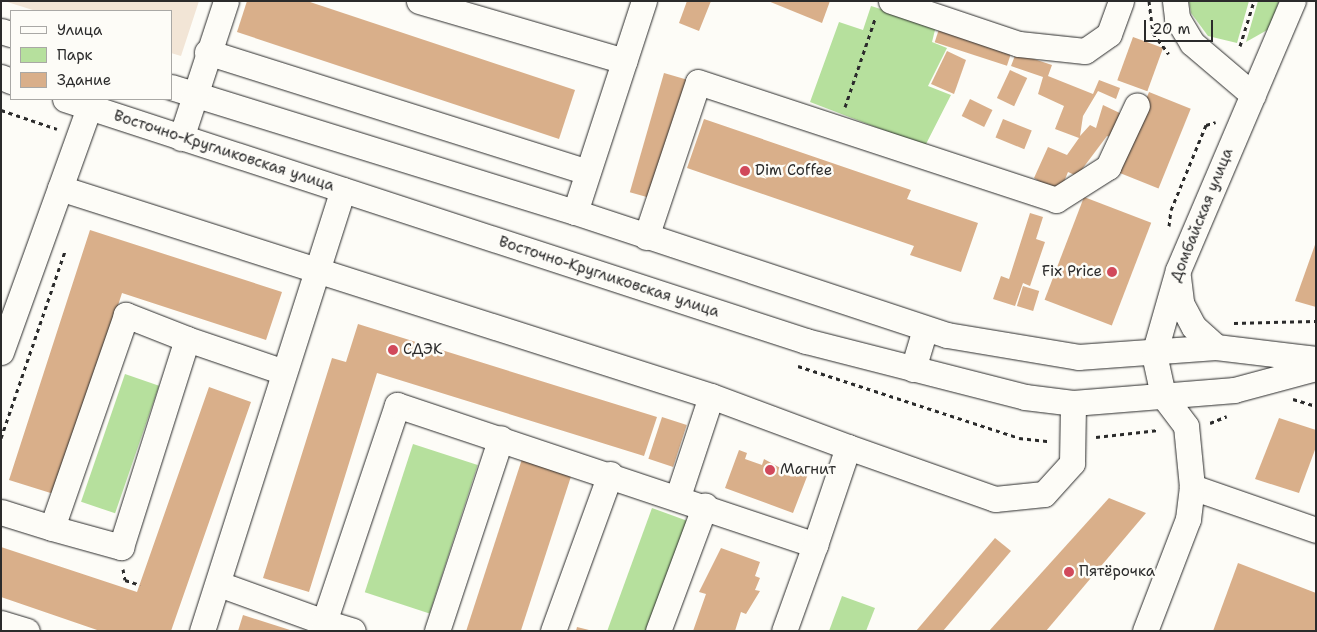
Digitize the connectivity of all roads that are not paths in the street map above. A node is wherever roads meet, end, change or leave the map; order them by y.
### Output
1 (226, 1) edge
2 (419, 1) edge
3 (644, 1) edge
4 (1121, 1) edge
5 (1175, 1) edge
6 (1293, 1) edge
7 (884, 9) edge
8 (207, 52) junction
9 (624, 60) junction
10 (172, 87) edge
11 (195, 95) junction
12 (1253, 95) junction
13 (68, 100) edge
14 (1137, 105) dead end
15 (90, 107) junction
16 (181, 138) junction
17 (588, 172) junction
18 (60, 188) junction
19 (343, 190) junction
20 (575, 212) junction
21 (646, 237) junction
22 (1178, 270) junction
23 (316, 273) junction
24 (925, 329) junction
25 (187, 339) junction
26 (1216, 347) junction
27 (1, 352) edge
28 (1154, 354) junction
29 (1316, 359) edge
30 (1316, 368) edge
31 (913, 369) junction
32 (284, 372) junction
33 (1163, 395) junction
34 (711, 396) junction
35 (1073, 403) junction
36 (502, 438) junction
37 (848, 447) junction
38 (610, 474) junction
39 (1192, 487) junction
40 (678, 496) junction
41 (705, 505) junction
42 (1, 512) edge
43 (52, 528) junction
44 (1316, 530) edge
45 (815, 545) junction
46 (219, 584) junction
47 (324, 622) junction
48 (1, 623) edge
49 (26, 631) edge
50 (202, 631) edge
51 (353, 631) edge
52 (437, 631) edge
53 (553, 631) edge
54 (658, 631) edge
55 (784, 631) edge
56 (1145, 631) edge

1 - 8 street
2 - 9 street
3 - 9 street
4 - 7 street
5 - 12 street
6 - 12 street, Домбайская улица
8 - 11 street
8 - 17 street
9 - 17 street
10 - 11 street
11 - 16 street
11 - 20 street
12 - 22 street, Домбайская улица
13 - 15 street, Восточно-Кругликовская улица
14 - 21 street
15 - 16 street, Восточно-Кругликовская улица
15 - 18 street
16 - 19 street, Восточно-Кругликовская улица
17 - 20 street
18 - 23 street
18 - 27 street
19 - 23 street
19 - 31 street, Восточно-Кругликовская улица
20 - 21 street
21 - 24 street
22 - 26 street
22 - 28 street, Домбайская улица
23 - 32 street
23 - 34 street
24 - 28 street
24 - 31 street
25 - 32 street
25 - 43 street
25 - 43 street
26 - 28 street
26 - 29 street
28 - 33 street, Домбайская улица
30 - 33 street, Восточно-Кругликовская улица
31 - 35 street, Восточно-Кругликовская улица
32 - 46 street
33 - 35 street, Восточно-Кругликовская улица
33 - 39 street, Домбайская улица
34 - 37 street
34 - 40 street
35 - 37 street
36 - 38 street
36 - 47 street
36 - 52 street
37 - 45 street
38 - 40 street
38 - 53 street
39 - 44 street
39 - 56 street, Домбайская улица
40 - 41 street
41 - 45 street
41 - 54 street
42 - 43 street
45 - 55 street
46 - 47 street
46 - 50 street
47 - 51 street
48 - 49 street

